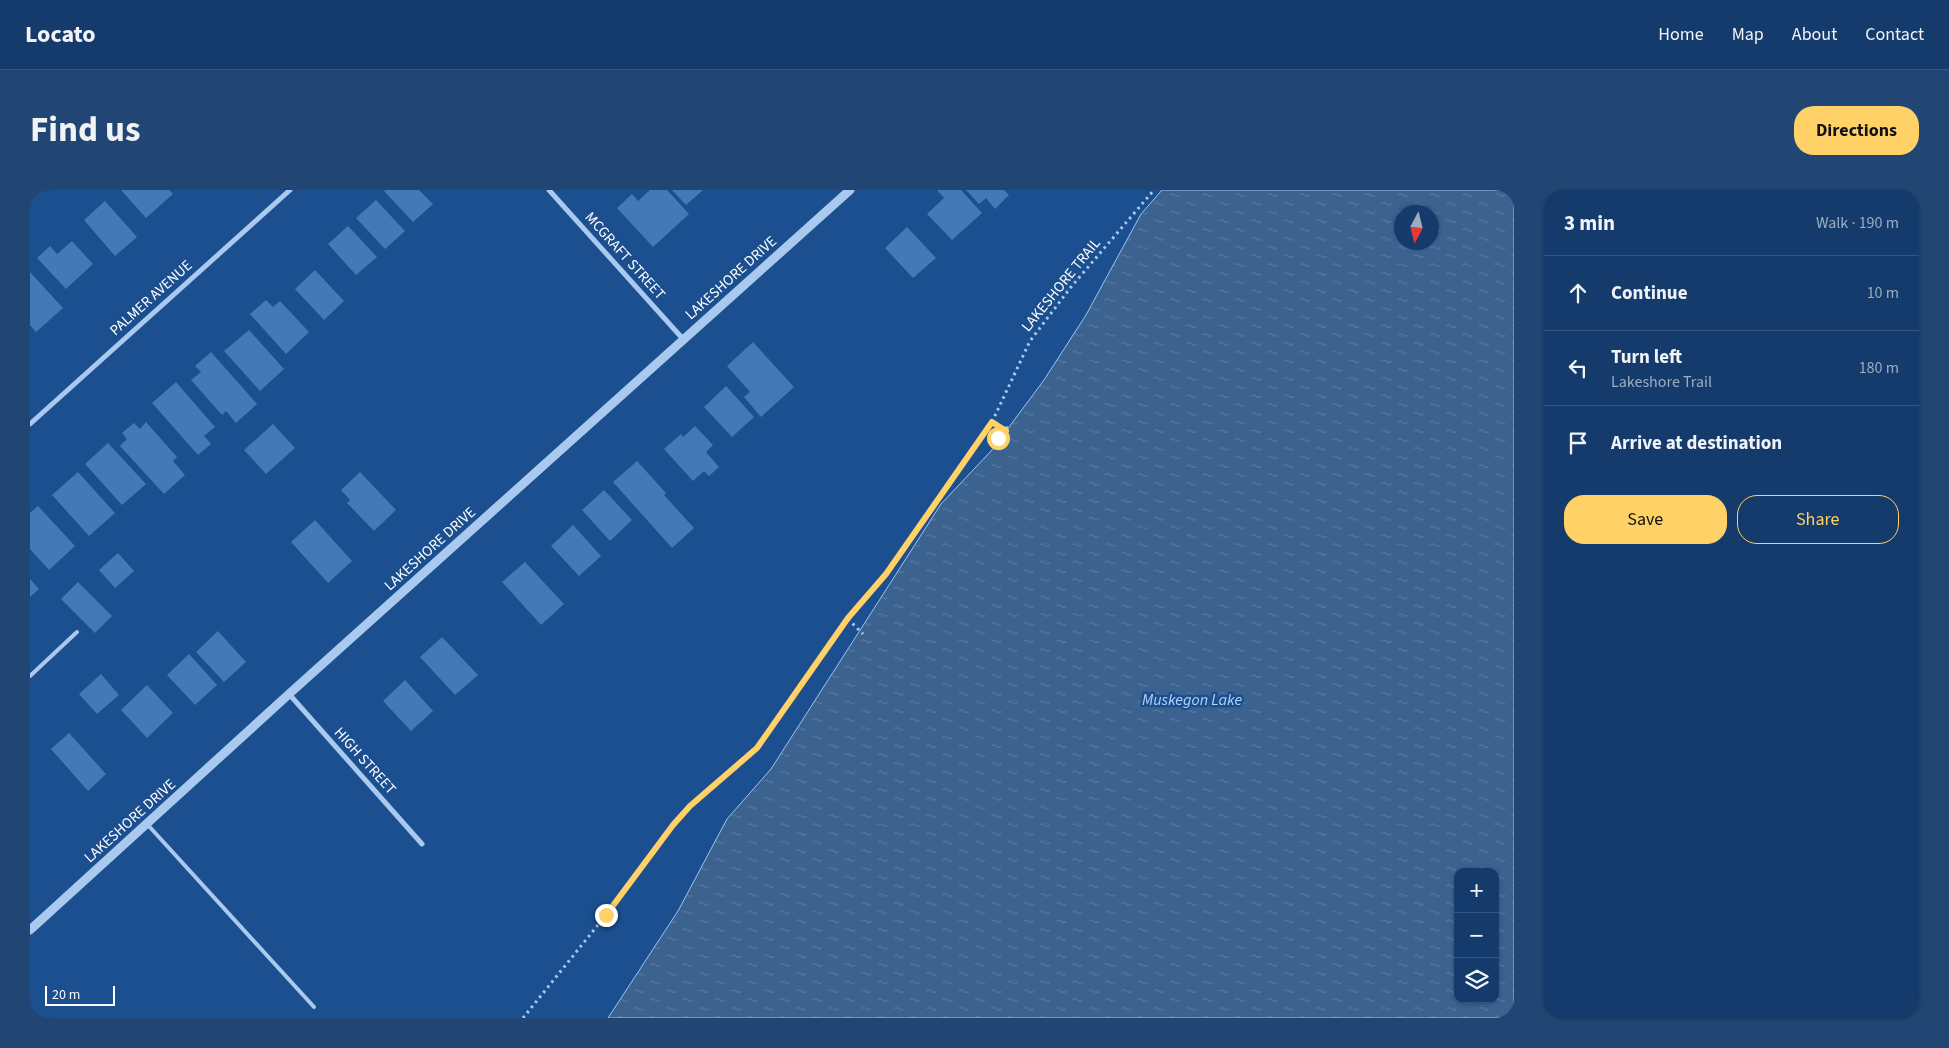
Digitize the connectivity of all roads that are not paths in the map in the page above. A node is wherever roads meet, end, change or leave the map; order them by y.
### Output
1 (290, 190) edge
2 (549, 190) edge
3 (850, 190) edge
4 (683, 339) junction
5 (30, 424) edge
6 (77, 632) dead end
7 (30, 676) edge
8 (289, 694) junction
9 (147, 824) junction
10 (422, 844) dead end
11 (30, 930) edge
12 (314, 1006) dead end

1 - 5 street, PALMER AVENUE
2 - 4 street, MCGRAFT STREET
3 - 4 street, LAKESHORE DRIVE
4 - 8 street, LAKESHORE DRIVE
6 - 7 lane
8 - 9 street, LAKESHORE DRIVE
8 - 10 street, HIGH STREET
9 - 11 street, LAKESHORE DRIVE
9 - 12 lane

